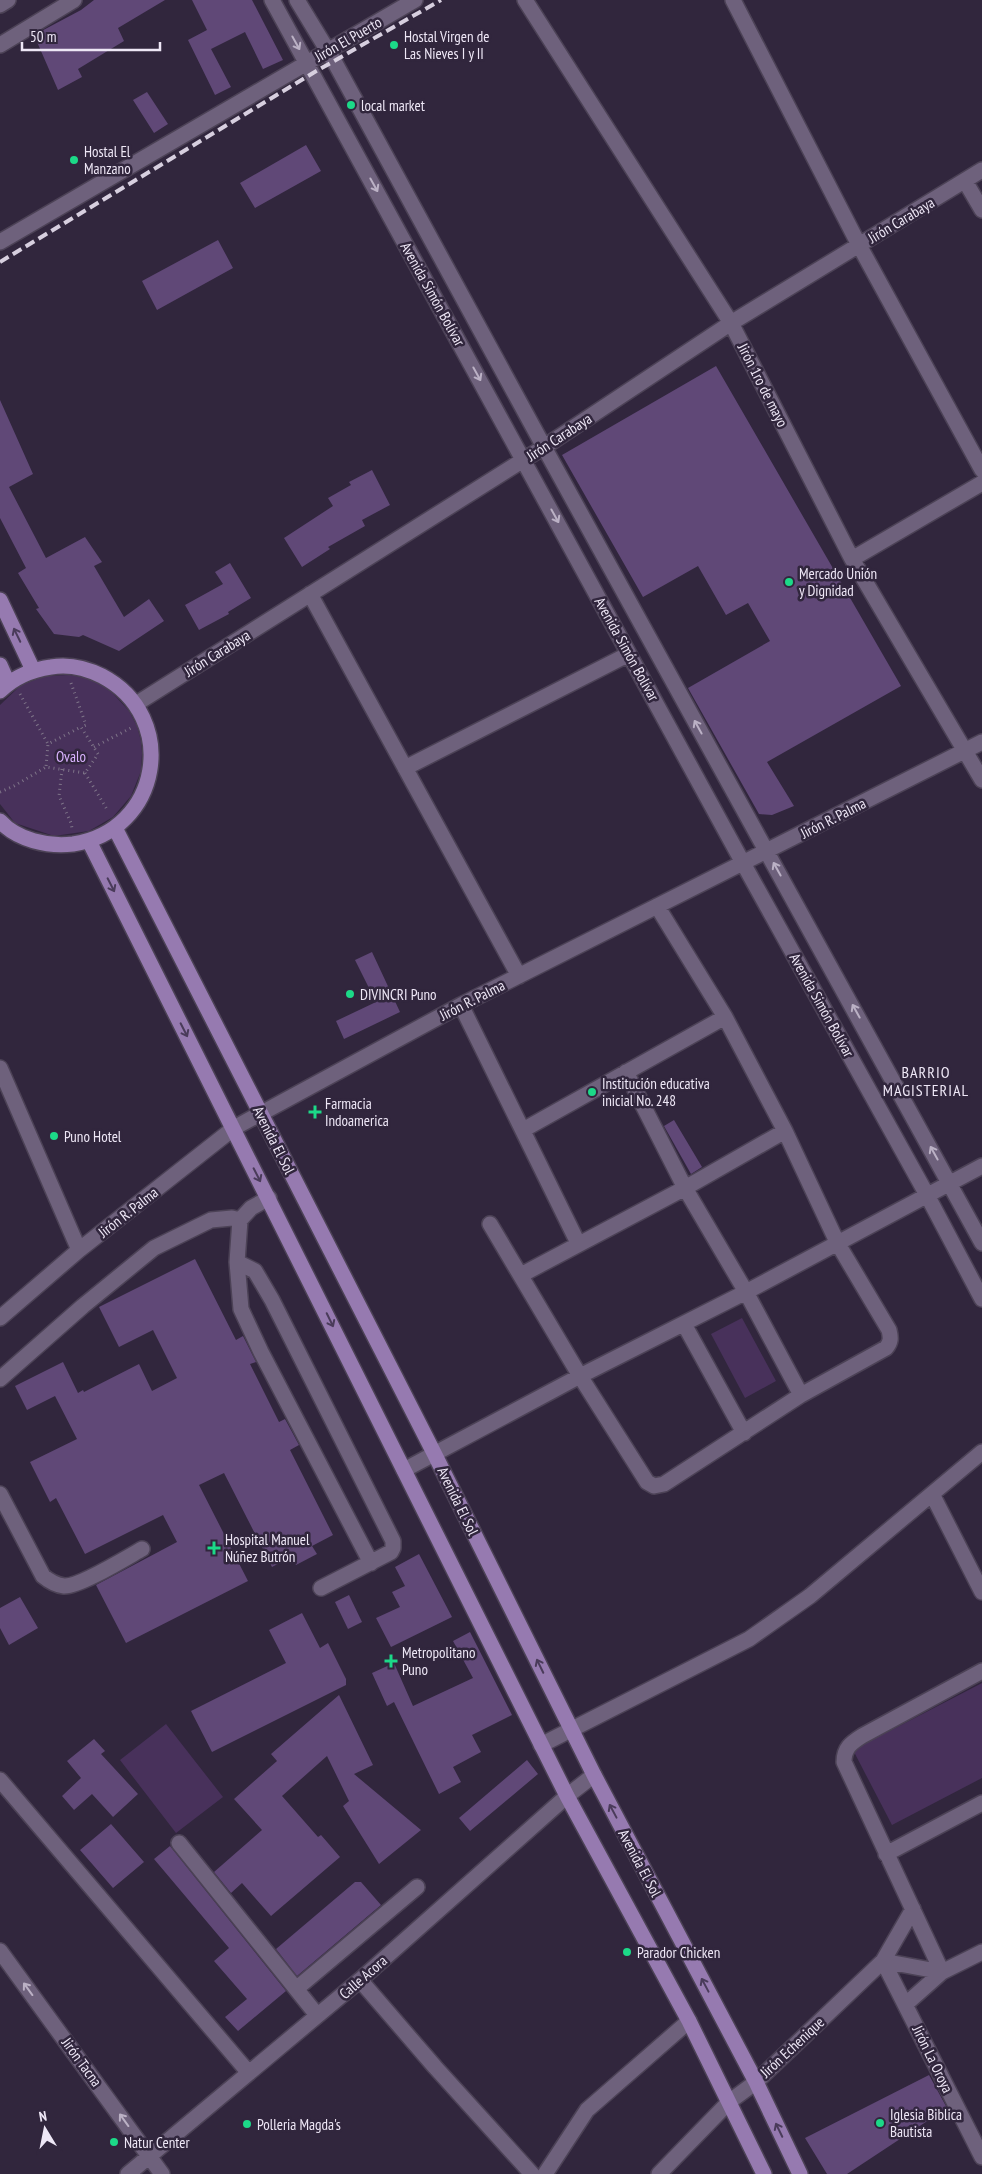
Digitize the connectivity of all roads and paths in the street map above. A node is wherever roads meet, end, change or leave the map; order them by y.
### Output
1 (8, 0) edge
2 (74, 0) edge
3 (272, 0) edge
4 (297, 0) edge
5 (415, 0) edge
6 (525, 0) edge
7 (733, 0) edge
8 (0, 5) edge
9 (0, 45) edge
10 (326, 51) junction
11 (307, 63) junction
12 (982, 170) edge
13 (965, 181) junction
14 (982, 210) edge
15 (0, 242) edge
16 (859, 245) junction
17 (731, 323) junction
18 (544, 447) junction
19 (524, 459) junction
20 (982, 470) edge
21 (982, 483) edge
22 (852, 559) junction
23 (310, 594) junction
24 (0, 600) edge
25 (629, 654) junction
26 (0, 665) edge
27 (33, 670) junction
28 (68, 675) dead end
29 (8, 687) edge
30 (136, 704) junction
31 (137, 726) dead end
32 (81, 728) junction
33 (982, 742) edge
34 (48, 744) junction
35 (94, 747) junction
36 (965, 751) junction
37 (46, 767) junction
38 (405, 768) junction
39 (62, 769) junction
40 (86, 773) junction
41 (982, 780) edge
42 (0, 792) edge
43 (110, 813) dead end
44 (0, 821) edge
45 (115, 828) junction
46 (72, 836) dead end
47 (89, 841) junction
48 (767, 851) junction
49 (743, 863) junction
50 (657, 906) junction
51 (519, 976) junction
52 (461, 1005) junction
53 (725, 1017) junction
54 (626, 1072) junction
55 (2, 1077) edge
56 (261, 1113) junction
57 (234, 1128) junction
58 (523, 1130) junction
59 (785, 1131) junction
60 (982, 1166) edge
61 (950, 1183) junction
62 (686, 1188) junction
63 (927, 1195) junction
64 (269, 1198) junction
65 (240, 1220) junction
66 (490, 1224) dead end
67 (578, 1243) junction
68 (982, 1243) edge
69 (838, 1244) junction
70 (79, 1250) junction
71 (237, 1262) junction
72 (521, 1275) junction
73 (746, 1292) junction
74 (982, 1299) edge
75 (0, 1318) edge
76 (684, 1324) junction
77 (580, 1376) junction
78 (0, 1380) edge
79 (801, 1395) junction
80 (744, 1433) junction
81 (982, 1452) edge
82 (434, 1453) junction
83 (404, 1470) junction
84 (0, 1494) edge
85 (932, 1494) junction
86 (142, 1549) dead end
87 (371, 1563) junction
88 (320, 1588) dead end
89 (982, 1592) edge
90 (982, 1672) edge
91 (572, 1730) junction
92 (541, 1745) junction
93 (594, 1775) junction
94 (0, 1780) edge
95 (567, 1796) junction
96 (982, 1803) edge
97 (179, 1843) dead end
98 (886, 1854) junction
99 (417, 1888) dead end
100 (913, 1909) junction
101 (0, 1951) edge
102 (982, 1952) edge
103 (883, 1961) junction
104 (942, 1972) junction
105 (360, 1980) junction
106 (296, 1989) junction
107 (906, 2004) junction
108 (318, 2015) junction
109 (689, 2021) junction
110 (248, 2073) junction
111 (756, 2082) junction
112 (729, 2102) junction
113 (981, 2151) edge
114 (150, 2155) junction
115 (128, 2174) edge
116 (162, 2174) edge
117 (532, 2174) edge
118 (545, 2174) edge
119 (659, 2174) edge
120 (764, 2174) edge
121 (800, 2174) edge

1 - 8 street
2 - 9 street
3 -> 11 street, Avenida Simón Bolívar
4 - 10 street, Avenida Simón Bolívar
5 - 10 street, Jirón El Puerto
6 - 17 street, Jirón 1ro de mayo
7 - 16 street
10 - 11 street, Jirón El Puerto
10 - 18 street, Avenida Simón Bolívar
11 - 15 street, Jirón El Puerto
11 -> 19 street, Avenida Simón Bolívar
12 - 13 street, Jirón Carabaya
13 - 14 street
13 - 16 street, Jirón Carabaya
16 - 17 street, Jirón Carabaya
16 - 20 street
17 - 18 street, Jirón Carabaya
17 - 22 street, Jirón 1ro de mayo
18 - 19 street, Jirón Carabaya
48 -> 18 street, Avenida Simón Bolívar
19 - 23 street, Jirón Carabaya
19 -> 25 street, Avenida Simón Bolívar
21 - 22 street
22 - 36 street, Jirón 1ro de mayo
23 - 30 street, Jirón Carabaya
23 - 38 street
27 -> 24 main road
25 - 38 street
25 - 49 street, Avenida Simón Bolívar
26 - 29 main road
27 - 29 main road
27 - 30 main road
28 - 32 path
29 - 34 path
30 - 45 main road
31 - 35 path
32 - 34 path
32 - 35 path
33 - 36 street, Jirón R. Palma
34 - 37 path
35 - 40 path
36 - 41 street, Jirón 1ro de mayo
36 - 48 street, Jirón R. Palma
37 - 39 path
37 - 42 path
38 - 51 street
39 - 40 path
39 - 46 path
40 - 43 path
44 - 47 main road
45 - 47 main road
45 - 56 main road, Avenida El Sol
47 -> 57 main road, Avenida El Sol
48 - 49 street, Jirón R. Palma
61 -> 48 street, Avenida Simón Bolívar
49 - 50 street, Jirón R. Palma
49 - 63 street, Avenida Simón Bolívar
50 - 51 street, Jirón R. Palma
50 - 53 street
51 - 52 street, Jirón R. Palma
52 - 56 street, Jirón R. Palma
52 - 58 street
53 - 54 street
53 - 59 street
54 - 58 street
54 - 62 street
55 - 70 street
56 - 57 street, Jirón R. Palma
56 - 82 main road, Avenida El Sol
57 -> 64 main road, Avenida El Sol
57 - 70 street, Jirón R. Palma
58 - 67 street
59 - 62 street
59 - 69 street
60 - 61 street
61 - 63 street
61 - 68 street, Avenida Simón Bolívar
62 - 67 street
62 - 73 street
63 - 69 street
63 - 74 street, Avenida Simón Bolívar
64 - 65 street
64 -> 83 main road, Avenida El Sol
65 - 71 street
65 - 78 street
66 - 72 street
67 - 72 street
69 - 73 street
69 - 79 street
70 - 75 street, Jirón R. Palma
71 - 87 street
71 - 87 street
72 - 77 street
73 - 76 street
73 - 79 street
76 - 77 street
76 - 80 street
77 - 80 street
77 - 82 street
79 - 80 street
81 - 85 street
82 - 83 street
91 -> 82 main road, Avenida El Sol
83 - 92 main road, Avenida El Sol
84 - 86 street
85 - 89 street
85 - 91 street
87 - 88 street
90 - 98 street
91 - 92 street
91 - 93 main road, Avenida El Sol
92 - 95 main road, Avenida El Sol
93 - 95 street, Calle Acora
111 -> 93 main road, Avenida El Sol
94 - 110 street
95 - 105 street, Calle Acora
95 - 109 main road, Avenida El Sol
96 - 98 street
97 - 106 street
98 - 100 street
99 - 106 street
100 - 103 street, Jirón Echenique
100 - 104 street
114 -> 101 street, Jirón Tacna
102 - 104 street
103 - 104 street
103 - 107 street, Jirón La Oroya
103 - 111 street, Jirón Echenique
104 - 107 street
105 - 108 street, Calle Acora
105 - 117 street
106 - 108 street
107 - 113 street, Jirón La Oroya
108 - 110 street, Calle Acora
109 - 112 main road, Avenida El Sol
109 - 118 street
110 - 114 street, Calle Acora
111 - 112 street, Jirón Echenique
121 -> 111 main road, Avenida El Sol
112 - 119 street, Jirón Echenique
112 - 120 main road, Avenida El Sol
114 - 115 street, Calle Acora
114 - 116 street, Jirón Tacna

